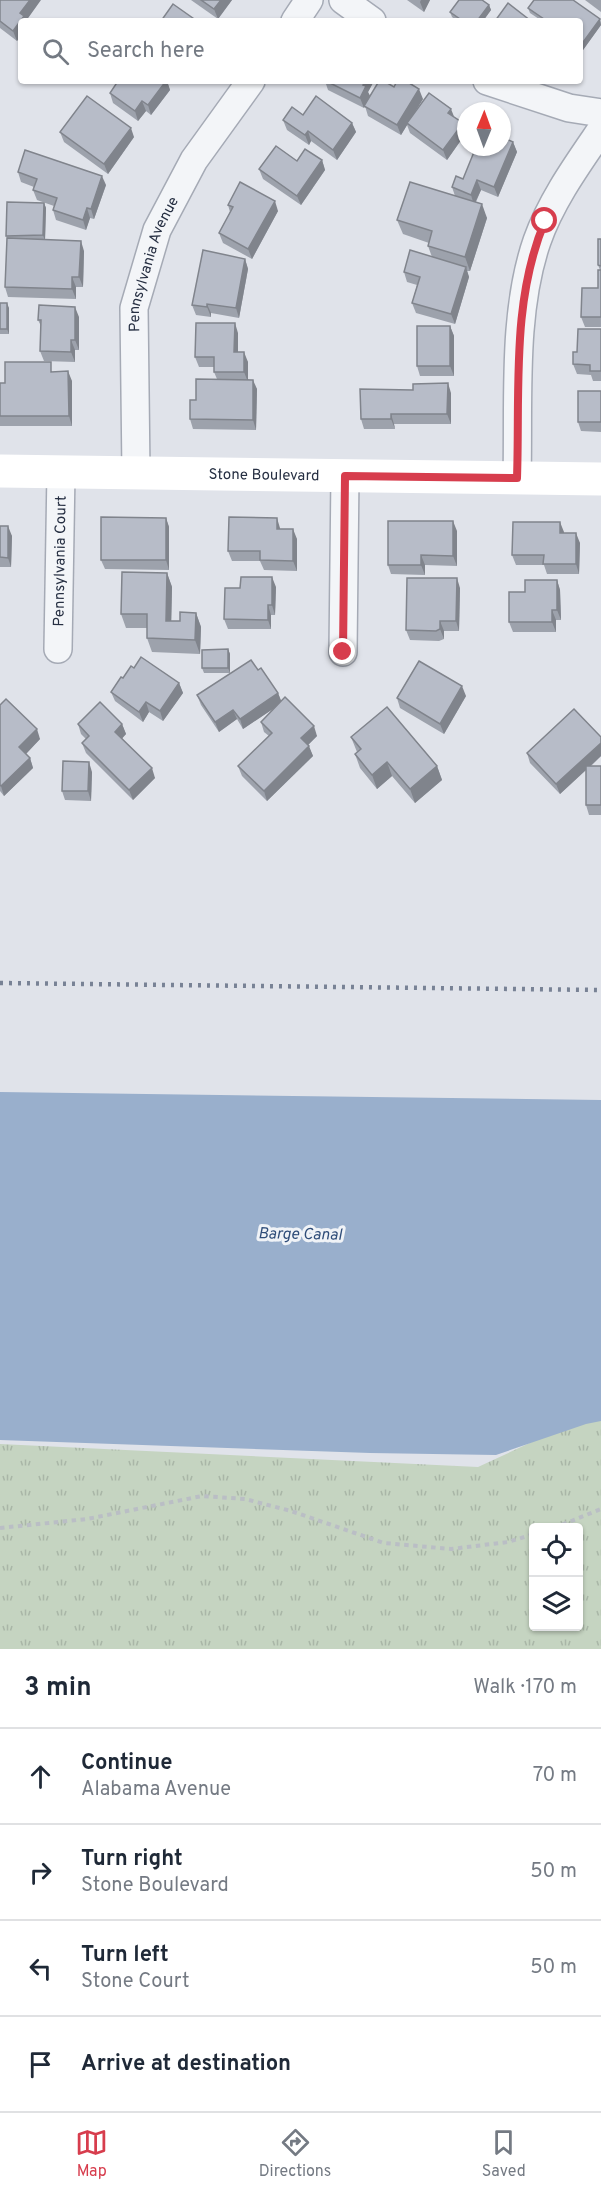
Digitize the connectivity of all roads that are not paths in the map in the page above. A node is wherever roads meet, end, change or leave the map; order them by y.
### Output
1 (309, 0) edge
2 (343, 0) edge
3 (297, 18) edge
4 (368, 18) edge
5 (249, 84) edge
6 (496, 84) edge
7 (601, 113) edge
8 (601, 130) edge
9 (0, 471) edge
10 (61, 472) junction
11 (136, 473) junction
12 (345, 476) junction
13 (517, 478) junction
14 (601, 479) edge
15 (58, 649) dead end
16 (343, 652) dead end

1 - 3 street
2 - 4 street
5 - 11 street, Pennsylvania Avenue
6 - 7 street
8 - 13 street
9 - 10 street, Stone Boulevard
10 - 11 street, Stone Boulevard
10 - 15 street, Pennsylvania Court
11 - 12 street, Stone Boulevard
12 - 13 street, Stone Boulevard
12 - 16 street
13 - 14 street, Stone Boulevard

